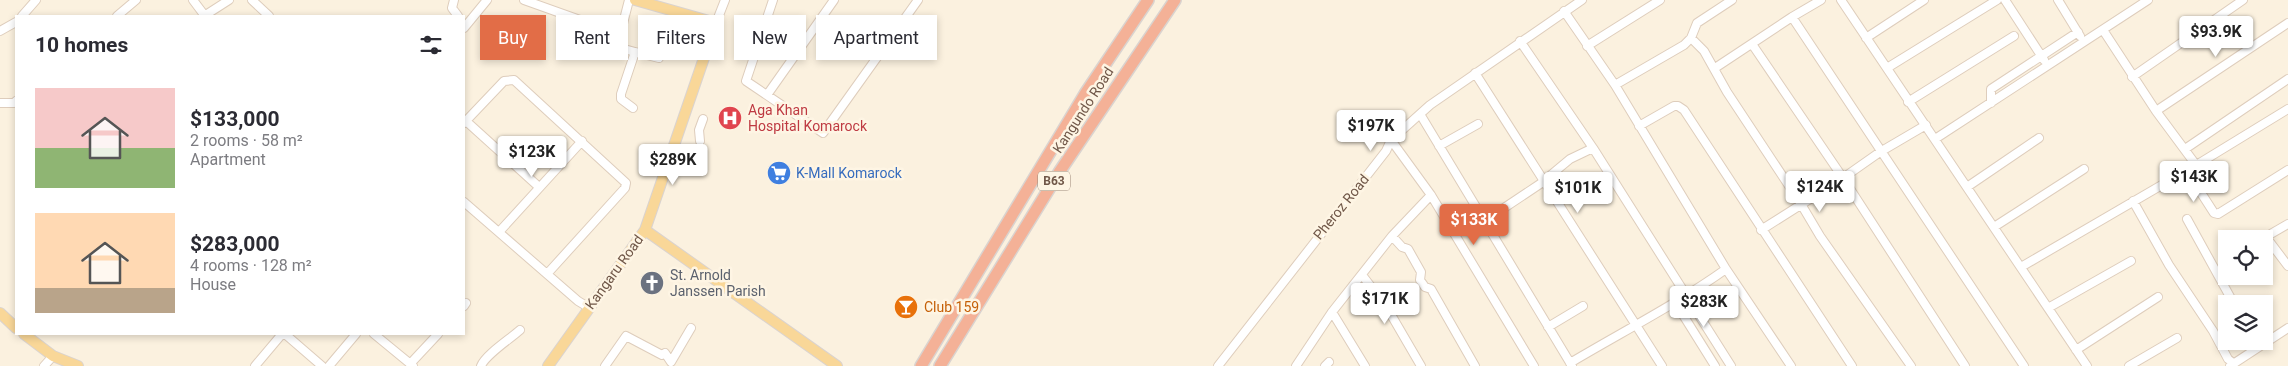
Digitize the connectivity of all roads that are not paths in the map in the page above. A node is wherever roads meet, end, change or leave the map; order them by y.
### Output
1 (36, 0) edge
2 (136, 0) edge
3 (193, 0) edge
4 (229, 0) edge
5 (252, 0) edge
6 (454, 0) edge
7 (487, 0) edge
8 (524, 0) edge
9 (629, 0) edge
10 (635, 0) edge
11 (724, 0) edge
12 (773, 0) edge
13 (834, 0) edge
14 (918, 0) edge
15 (1148, 0) edge
16 (1175, 0) edge
17 (1582, 0) edge
18 (1660, 0) edge
19 (1732, 0) edge
20 (1821, 0) edge
21 (1841, 0) edge
22 (1924, 0) edge
23 (1997, 0) edge
24 (2005, 0) edge
25 (2059, 0) edge
26 (2148, 0) edge
27 (2243, 0) edge
28 (125, 3) edge
29 (1564, 11) junction
30 (23, 15) edge
31 (117, 15) edge
32 (203, 15) edge
33 (206, 15) edge
34 (267, 15) edge
35 (457, 15) edge
36 (566, 15) edge
37 (625, 15) edge
38 (686, 15) edge
39 (719, 15) edge
40 (1792, 16) junction
41 (15, 22) edge
42 (2288, 23) edge
43 (465, 24) edge
44 (0, 30) edge
45 (2103, 30) junction
46 (2078, 32) junction
47 (2014, 36) dead end
48 (1691, 38) junction
49 (1866, 38) junction
50 (1520, 41) junction
51 (2084, 42) junction
52 (1752, 44) junction
53 (1587, 46) junction
54 (628, 50) edge
55 (635, 52) junction
56 (638, 53) edge
57 (2042, 56) junction
58 (704, 60) edge
59 (2047, 66) junction
60 (1715, 68) junction
61 (1887, 68) junction
62 (1475, 73) junction
63 (2132, 77) junction
64 (2288, 79) edge
65 (1615, 85) junction
66 (767, 95) junction
67 (1908, 102) junction
68 (15, 103) edge
69 (1991, 103) junction
70 (0, 104) edge
71 (633, 108) dead end
72 (2288, 109) edge
73 (2156, 112) junction
74 (1420, 114) junction
75 (703, 119) dead end
76 (465, 122) edge
77 (1478, 124) dead end
78 (1926, 125) junction
79 (1639, 126) junction
80 (2039, 138) dead end
81 (1935, 139) junction
82 (1391, 140) junction
83 (700, 141) dead end
84 (582, 142) junction
85 (1439, 146) junction
86 (1594, 148) junction
87 (2184, 149) junction
88 (1880, 152) junction
89 (2196, 165) junction
90 (2084, 169) dead end
91 (2288, 170) edge
92 (2187, 171) junction
93 (1843, 178) junction
94 (1543, 181) junction
95 (539, 187) junction
96 (1967, 187) junction
97 (1431, 195) junction
98 (2133, 201) junction
99 (465, 203) edge
100 (1801, 204) junction
101 (2187, 219) dead end
102 (1484, 222) junction
103 (2288, 224) edge
104 (1994, 227) junction
105 (645, 230) junction
106 (1762, 230) junction
107 (499, 232) junction
108 (2273, 233) edge
109 (1392, 236) junction
110 (2273, 248) edge
111 (2131, 261) dead end
112 (2288, 266) edge
113 (2021, 267) junction
114 (1726, 269) junction
115 (547, 274) junction
116 (1362, 275) junction
117 (2229, 295) edge
118 (1687, 297) junction
119 (2158, 297) dead end
120 (1675, 302) junction
121 (1583, 306) dead end
122 (588, 307) junction
123 (2048, 308) junction
124 (1332, 312) junction
125 (0, 313) edge
126 (1636, 324) junction
127 (15, 327) edge
128 (1548, 327) junction
129 (691, 328) dead end
130 (2288, 328) edge
131 (520, 330) dead end
132 (25, 335) edge
133 (282, 335) edge
134 (284, 335) edge
135 (355, 335) edge
136 (375, 335) edge
137 (437, 335) edge
138 (2273, 336) edge
139 (2177, 338) dead end
140 (2076, 350) junction
141 (2251, 350) edge
142 (53, 356) junction
143 (412, 365) edge
144 (1571, 365) edge
145 (2232, 365) edge
146 (44, 366) edge
147 (78, 366) edge
148 (255, 366) edge
149 (322, 366) edge
150 (329, 366) edge
151 (481, 366) edge
152 (548, 366) edge
153 (605, 366) edge
154 (837, 366) edge
155 (921, 366) edge
156 (940, 366) edge
157 (1218, 366) edge
158 (1296, 366) edge
159 (1365, 366) edge
160 (1420, 366) edge
161 (1475, 366) edge
162 (1534, 366) edge
163 (1662, 366) edge
164 (1715, 366) edge
165 (1731, 366) edge
166 (1791, 366) edge
167 (1852, 366) edge
168 (1912, 366) edge
169 (1965, 366) edge
170 (2024, 366) edge
171 (2087, 366) edge
172 (2129, 366) edge

1 - 30 street
2 - 28 street
3 - 32 street
4 - 33 street
5 - 34 street
6 - 35 street
7 - 43 street
8 - 36 street
9 - 37 street
10 - 38 main road
11 - 39 street, Kangaru Road
12 - 66 street
13 - 66 street
14 - 66 street
15 - 155 highway, Kangundo Road / B63
16 - 156 highway, Kangundo Road / B63
17 - 29 street, Pheroz Road
18 - 53 street
19 - 48 street
20 - 40 street
21 - 49 street
22 - 49 street
23 - 61 street
24 - 57 street
25 - 46 street
26 - 45 street
27 - 63 street
28 - 31 street
29 - 50 street, Pheroz Road
29 - 53 street
40 - 52 street
40 - 88 street
41 - 44 street
42 - 73 street
45 - 51 street
45 - 63 street
46 - 51 street
46 - 57 street
47 - 67 street
48 - 60 street
48 - 65 street
49 - 61 street
50 - 62 street, Pheroz Road
50 - 86 street
51 - 59 street
52 - 60 street
52 - 93 street
53 - 65 street
54 - 55 street
55 - 56 street
55 - 71 street
57 - 59 street
57 - 69 street
58 - 105 main road, Kangaru Road
59 - 69 street
60 - 100 street
61 - 67 street
62 - 74 street, Pheroz Road
62 - 94 street
63 - 73 street
64 - 87 street
65 - 79 street
67 - 78 street
68 - 70 street
69 - 81 street
72 - 89 street
73 - 87 street
74 - 82 street, Pheroz Road
74 - 85 street
75 - 83 street
76 - 84 street
76 - 95 street
77 - 85 street
78 - 81 street
78 - 88 street
79 - 106 street
79 - 114 street
80 - 96 street
81 - 96 street
82 - 97 street
82 - 157 street, Pheroz Road
84 - 95 street
84 - 115 street
85 - 102 street
86 - 94 street
86 - 118 street
87 - 89 street
88 - 93 street
88 - 170 street
89 - 92 street
90 - 104 street
91 - 92 street
92 - 98 street
93 - 100 street
93 - 169 street
94 - 102 street
94 - 126 street
95 - 107 street
96 - 104 street
97 - 109 street
97 - 162 street
98 - 113 street
98 - 145 street
99 - 107 street
100 - 106 street
100 - 168 street
101 - 117 street
102 - 128 street
103 - 108 street
104 - 113 street
105 - 122 main road, Kangaru Road
105 - 154 main road
106 - 167 street
107 - 115 street
109 - 116 street
109 - 161 street
110 - 112 street
111 - 123 street
113 - 123 street
114 - 118 street
114 - 166 street
115 - 122 street
116 - 124 street
116 - 160 street
118 - 120 street
118 - 165 street
119 - 140 street
120 - 126 street
120 - 164 street
121 - 128 street
122 - 152 main road, Kangaru Road
123 - 140 street
124 - 158 street
124 - 159 street
125 - 127 main road
126 - 144 street
126 - 163 street
128 - 144 street
129 - 153 street
130 - 138 street
131 - 151 street
132 - 142 main road
133 - 148 street
134 - 149 street
135 - 150 street
136 - 143 street
137 - 143 street
139 - 172 street
140 - 171 street
141 - 145 street
142 - 146 street
142 - 147 main road

